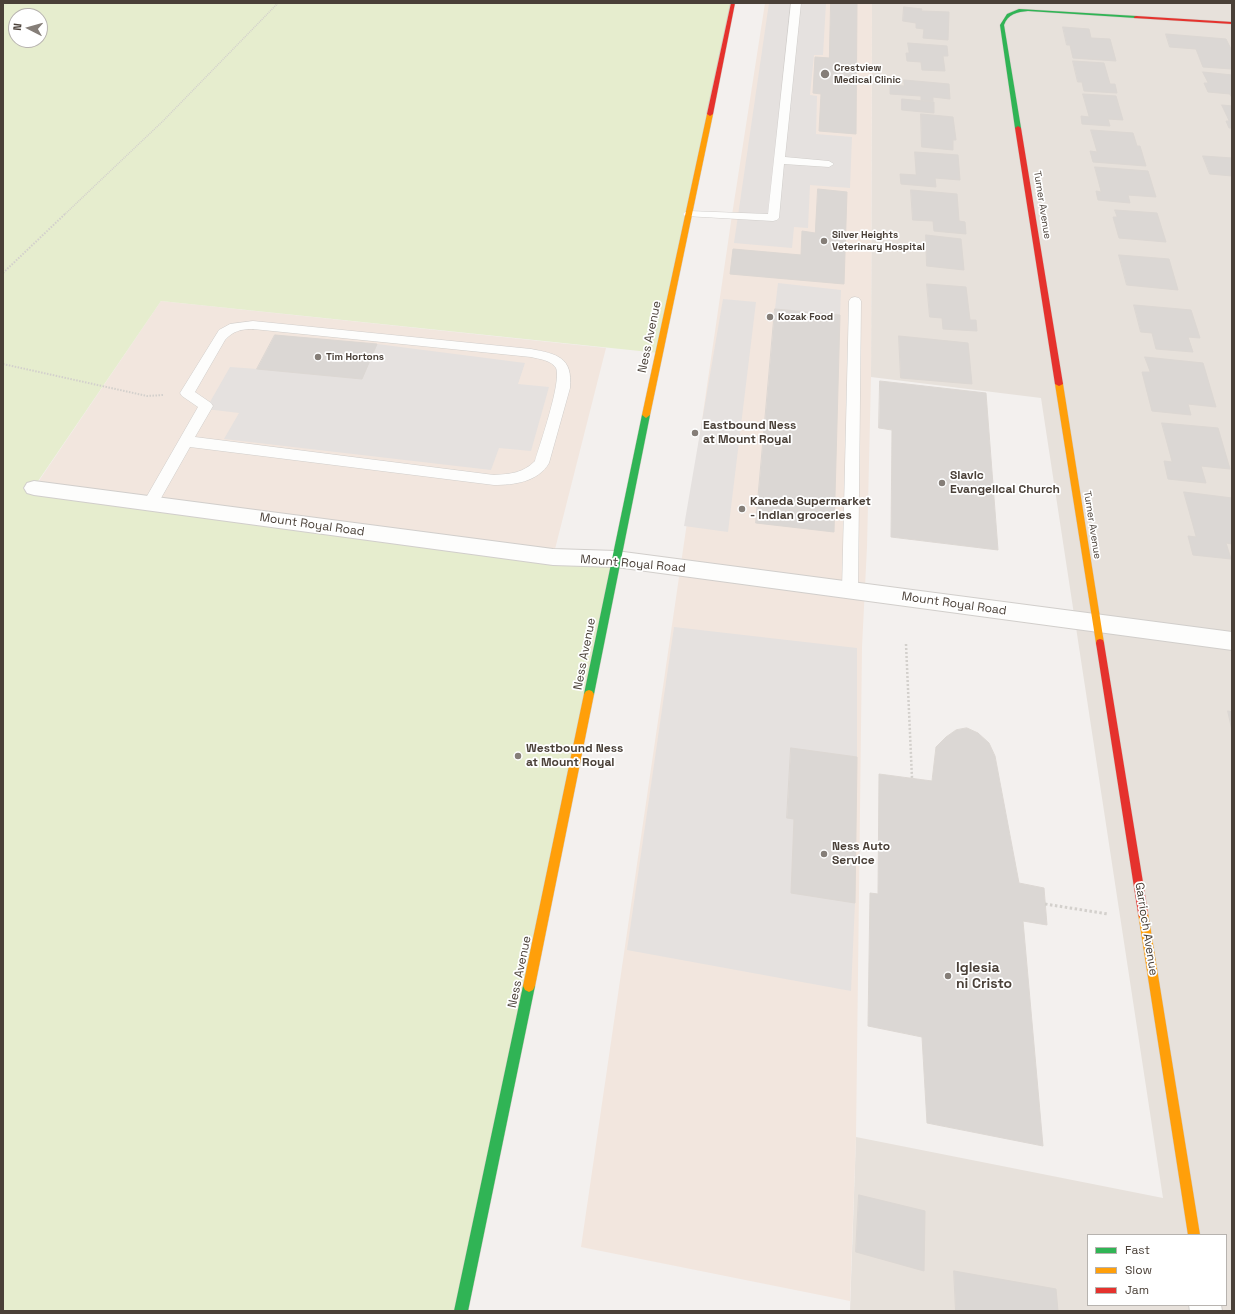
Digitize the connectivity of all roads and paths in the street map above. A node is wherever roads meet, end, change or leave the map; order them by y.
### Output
1 (278, 3) edge
2 (733, 3) edge
3 (796, 3) edge
4 (1232, 23) edge
5 (779, 160) junction
6 (829, 164) dead end
7 (689, 214) junction
8 (3, 273) edge
9 (856, 302) dead end
10 (3, 364) edge
11 (187, 393) junction
12 (186, 441) junction
13 (34, 488) dead end
14 (151, 503) junction
15 (616, 559) junction
16 (850, 590) junction
17 (1096, 623) junction
18 (1232, 641) edge
19 (906, 644) dead end
20 (912, 778) dead end
21 (1045, 904) dead end
22 (1144, 920) junction
23 (1194, 1234) edge
24 (461, 1311) edge

1 - 8 path
2 - 7 street, Ness Avenue
3 - 5 lane
4 - 17 street, Turner Avenue
5 - 6 lane
5 - 7 lane
7 - 15 street, Ness Avenue
9 - 16 lane
10 - 11 path
11 - 12 lane
11 - 12 lane
12 - 14 lane
13 - 14 street, Mount Royal Road
14 - 15 street, Mount Royal Road
15 - 16 street, Mount Royal Road
15 - 24 street, Ness Avenue
16 - 17 street, Mount Royal Road
17 - 18 street, Mount Royal Road
17 - 22 street, Garrioch Avenue
19 - 20 path
21 - 22 path
22 - 23 street, Garrioch Avenue

